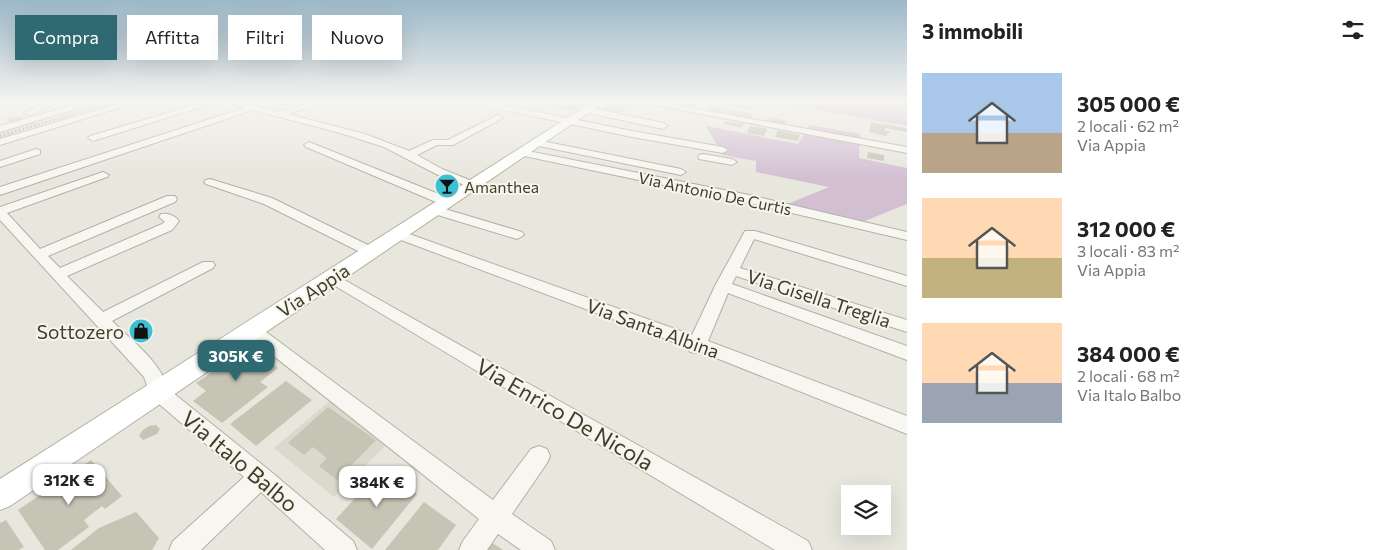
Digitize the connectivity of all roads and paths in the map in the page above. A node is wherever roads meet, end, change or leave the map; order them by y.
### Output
1 (51, 127) edge
2 (131, 127) edge
3 (195, 127) edge
4 (328, 127) edge
5 (482, 127) edge
6 (562, 127) edge
7 (573, 127) edge
8 (577, 127) edge
9 (778, 127) edge
10 (93, 138) dead end
11 (0, 142) edge
12 (309, 145) dead end
13 (530, 148) junction
14 (723, 150) dead end
15 (907, 150) edge
16 (36, 152) dead end
17 (410, 154) junction
18 (732, 162) dead end
19 (0, 164) edge
20 (681, 172) dead end
21 (103, 175) dead end
22 (210, 182) dead end
23 (473, 185) junction
24 (0, 191) edge
25 (171, 199) dead end
26 (441, 206) junction
27 (0, 212) edge
28 (165, 217) dead end
29 (398, 234) junction
30 (517, 235) dead end
31 (907, 236) edge
32 (371, 252) junction
33 (38, 255) junction
34 (208, 264) dead end
35 (731, 270) junction
36 (57, 275) junction
37 (332, 278) junction
38 (907, 281) edge
39 (723, 286) junction
40 (101, 320) junction
41 (907, 326) edge
42 (252, 330) junction
43 (697, 345) junction
44 (907, 353) edge
45 (158, 392) junction
46 (907, 425) edge
47 (539, 456) dead end
48 (261, 478) junction
49 (0, 496) edge
50 (496, 516) junction
51 (182, 550) edge
52 (344, 550) edge
53 (472, 550) edge
54 (542, 550) edge
55 (799, 550) edge

1 - 11 street
2 - 10 street
3 - 24 street
4 - 17 street
5 - 17 street
6 - 13 main road, Via Appia
7 - 18 street
8 - 14 street
9 - 15 street
12 - 26 street
13 - 20 street
13 - 23 main road, Via Appia
13 - 31 street, Via Antonio De Curtis
16 - 19 street
17 - 23 street
21 - 27 street
22 - 32 street
23 - 26 main road, Via Appia
25 - 33 street
26 - 29 main road, Via Appia
26 - 30 street
27 - 33 street
28 - 36 street
29 - 32 main road, Via Appia
29 - 43 street, Via Santa Albina
32 - 37 main road, Via Appia
33 - 36 street
34 - 40 street
35 - 38 street
35 - 39 street
35 - 41 street, Via Gisella Treglia
36 - 40 street
37 - 42 main road, Via Appia
37 - 55 street, Via Enrico De Nicola
39 - 43 street
39 - 44 street
40 - 45 street
42 - 45 main road, Via Appia
42 - 50 street
43 - 46 street, Via Santa Albina
45 - 48 street, Via Italo Balbo
45 - 49 main road, Via Appia
47 - 50 street
48 - 51 street
48 - 52 street, Via Italo Balbo
50 - 53 street
50 - 54 street

